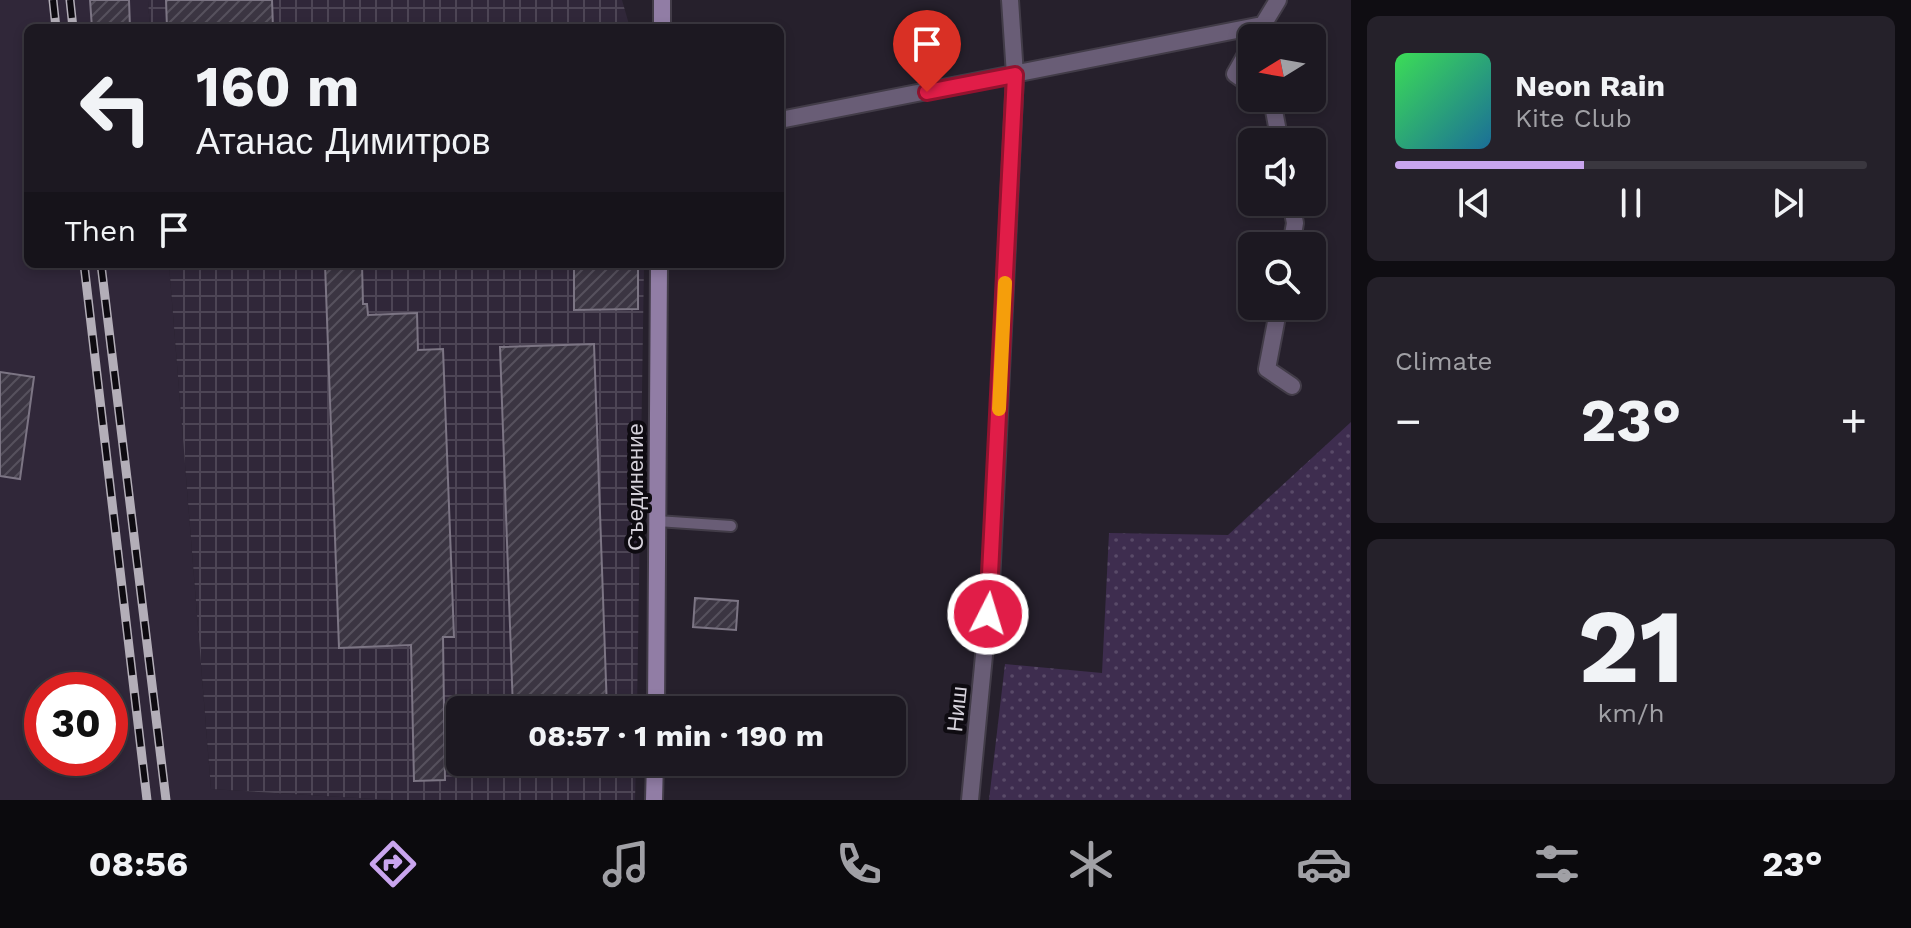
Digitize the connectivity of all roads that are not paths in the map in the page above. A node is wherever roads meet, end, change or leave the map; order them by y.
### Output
1 (662, 0) edge
2 (1010, 0) edge
3 (1278, 0) edge
4 (662, 24) edge
5 (1264, 24) edge
6 (1238, 36) edge
7 (1015, 75) junction
8 (784, 119) edge
9 (659, 268) edge
10 (1276, 320) edge
11 (1292, 386) dead end
12 (657, 521) junction
13 (731, 526) dead end
14 (656, 696) edge
15 (655, 776) edge
16 (654, 800) edge
17 (970, 800) edge

1 - 4 main road
2 - 7 street, Ниш
3 - 5 street
6 - 7 street
7 - 8 street
7 - 17 street, Ниш
9 - 12 main road, Съединение
10 - 11 street
12 - 13 lane
12 - 14 main road, Съединение
15 - 16 main road

